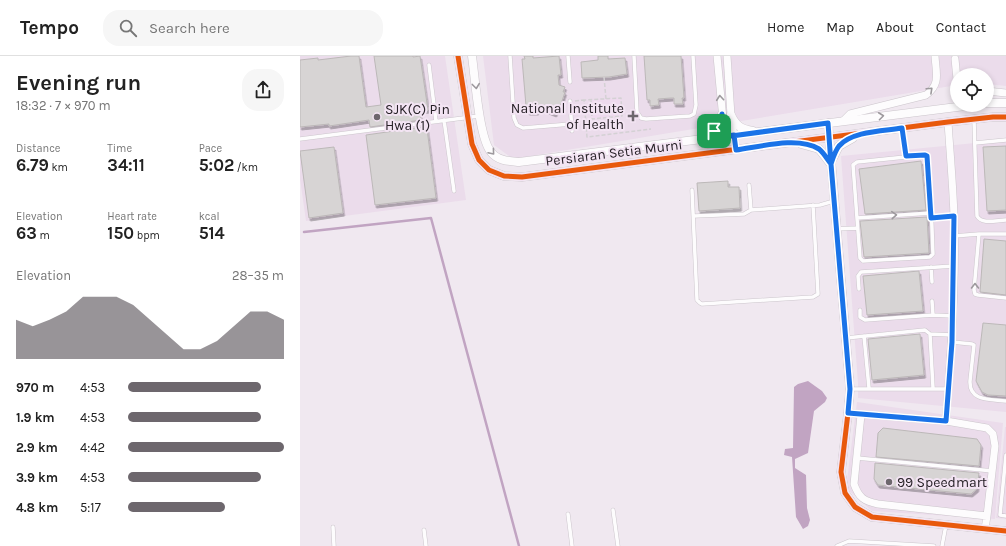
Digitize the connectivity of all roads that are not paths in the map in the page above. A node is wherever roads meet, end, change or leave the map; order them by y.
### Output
1 (458, 56) edge
2 (472, 56) edge
3 (510, 56) edge
4 (568, 56) edge
5 (634, 56) edge
6 (693, 56) edge
7 (717, 56) edge
8 (727, 56) edge
9 (935, 56) edge
10 (955, 59) dead end
11 (430, 65) dead end
12 (956, 68) edge
13 (570, 82) dead end
14 (994, 92) edge
15 (1006, 93) edge
16 (570, 101) road end
17 (994, 103) edge
18 (1006, 103) edge
19 (950, 108) edge
20 (722, 114) junction
21 (731, 115) junction
22 (480, 116) junction
23 (467, 117) junction
24 (1006, 117) edge
25 (444, 120) junction
26 (974, 120) junction
27 (436, 121) junction
28 (843, 121) junction
29 (948, 122) junction
30 (828, 123) junction
31 (571, 124) junction
32 (902, 128) junction
33 (572, 131) dead end
34 (758, 132) junction
35 (865, 133) junction
36 (734, 135) junction
37 (724, 137) junction
38 (829, 138) junction
39 (300, 139) edge
40 (705, 139) junction
41 (1006, 140) edge
42 (793, 142) junction
43 (975, 143) junction
44 (736, 150) junction
45 (726, 151) junction
46 (906, 156) junction
47 (831, 164) junction
48 (749, 185) dead end
49 (692, 190) dead end
50 (454, 191) dead end
51 (834, 201) junction
52 (814, 205) junction
53 (751, 210) junction
54 (931, 213) junction
55 (694, 216) junction
56 (954, 216) junction
57 (857, 218) junction
58 (931, 218) junction
59 (1006, 220) edge
60 (857, 228) junction
61 (836, 229) junction
62 (979, 234) junction
63 (1006, 234) edge
64 (954, 236) junction
65 (954, 266) junction
66 (931, 267) junction
67 (932, 282) dead end
68 (859, 289) dead end
69 (1006, 298) edge
70 (932, 301) dead end
71 (860, 310) dead end
72 (933, 314) junction
73 (952, 316) junction
74 (930, 334) junction
75 (864, 336) junction
76 (845, 338) junction
77 (952, 338) junction
78 (869, 388) junction
79 (933, 388) junction
80 (850, 389) junction
81 (948, 389) junction
82 (1006, 401) edge
83 (848, 413) junction
84 (861, 414) junction
85 (946, 421) junction
86 (1006, 455) edge
87 (857, 458) junction
88 (992, 471) junction
89 (613, 510) dead end
90 (568, 514) dead end
91 (987, 516) junction
92 (1006, 516) edge
93 (946, 525) junction
94 (333, 527) dead end
95 (984, 529) junction
96 (424, 530) dead end
97 (1006, 531) edge
98 (849, 541) junction
99 (911, 545) edge
100 (334, 546) edge
101 (426, 546) edge
102 (572, 546) edge
103 (618, 546) edge
104 (837, 546) edge
105 (849, 546) edge
106 (934, 546) edge
107 (942, 546) edge

1 - 23 street, Persiaran Setia Murni
2 -> 22 street, Persiaran Setia Murni
3 - 31 lane
4 - 13 lane
5 - 6 lane
20 -> 7 street
8 - 21 street
28 -> 9 street
10 - 12 street
11 - 27 lane
14 - 15 street
16 - 31 lane
17 - 18 street
28 -> 19 street, Persiaran Setia Murni
20 - 37 street
20 - 40 street
21 - 34 street
21 - 36 street
22 - 23 lane
22 -> 40 street, Persiaran Setia Murni
23 - 25 lane
23 - 45 street, Persiaran Setia Murni
24 - 26 street, Persiaran Setia Murni
25 - 27 lane
25 - 50 lane
26 - 29 street, Persiaran Setia Murni
26 - 43 lane
27 - 39 lane
28 - 30 street, Persiaran Setia Murni
29 - 32 street, Persiaran Setia Murni
29 - 56 street
30 - 34 street, Persiaran Setia Murni
30 - 38 street
31 - 33 lane
32 - 35 street, Persiaran Setia Murni
32 - 46 lane
34 - 36 street, Persiaran Setia Murni
35 - 38 street, Persiaran Setia Murni
35 - 47 street
36 - 37 street, Persiaran Setia Murni
36 - 44 street
37 - 40 street, Persiaran Setia Murni
37 - 45 street
38 - 42 street, Persiaran Setia Murni
38 - 47 street
41 - 43 lane
42 - 44 street, Persiaran Setia Murni
42 - 47 street
43 - 59 lane
44 - 45 street, Persiaran Setia Murni
46 - 54 lane
46 - 57 lane
47 - 51 street
48 - 53 lane
49 - 55 lane
51 - 52 lane
51 - 61 street
52 - 53 lane
52 - 55 lane
53 - 55 lane
57 -> 54 lane
54 - 58 lane
56 - 58 lane
56 - 64 street
57 - 60 lane
58 - 60 lane
60 - 61 lane
61 - 76 street
62 - 63 lane
62 - 64 lane
69 -> 62 lane
64 - 65 street
65 - 66 lane
65 - 73 street
66 - 67 lane
66 - 68 lane
70 - 72 lane
71 - 72 lane
72 - 73 lane
73 - 77 street
74 - 75 lane
74 - 77 lane
74 - 79 lane
75 - 76 lane
75 - 78 lane
76 - 80 street
77 - 81 street
77 - 82 lane
78 - 79 lane
78 - 80 lane
79 - 81 lane
80 - 83 street
81 - 85 street
83 - 84 street
83 - 93 street
84 - 85 street
84 - 87 street
85 - 88 street
86 - 92 lane
87 - 88 lane
87 - 91 street
88 - 91 street
89 - 103 lane
90 - 102 lane
91 - 95 street
93 - 95 street
93 - 107 lane
94 - 100 lane
95 - 97 street
96 - 101 lane
98 - 99 lane
98 - 104 lane
98 - 105 lane
99 - 106 lane

